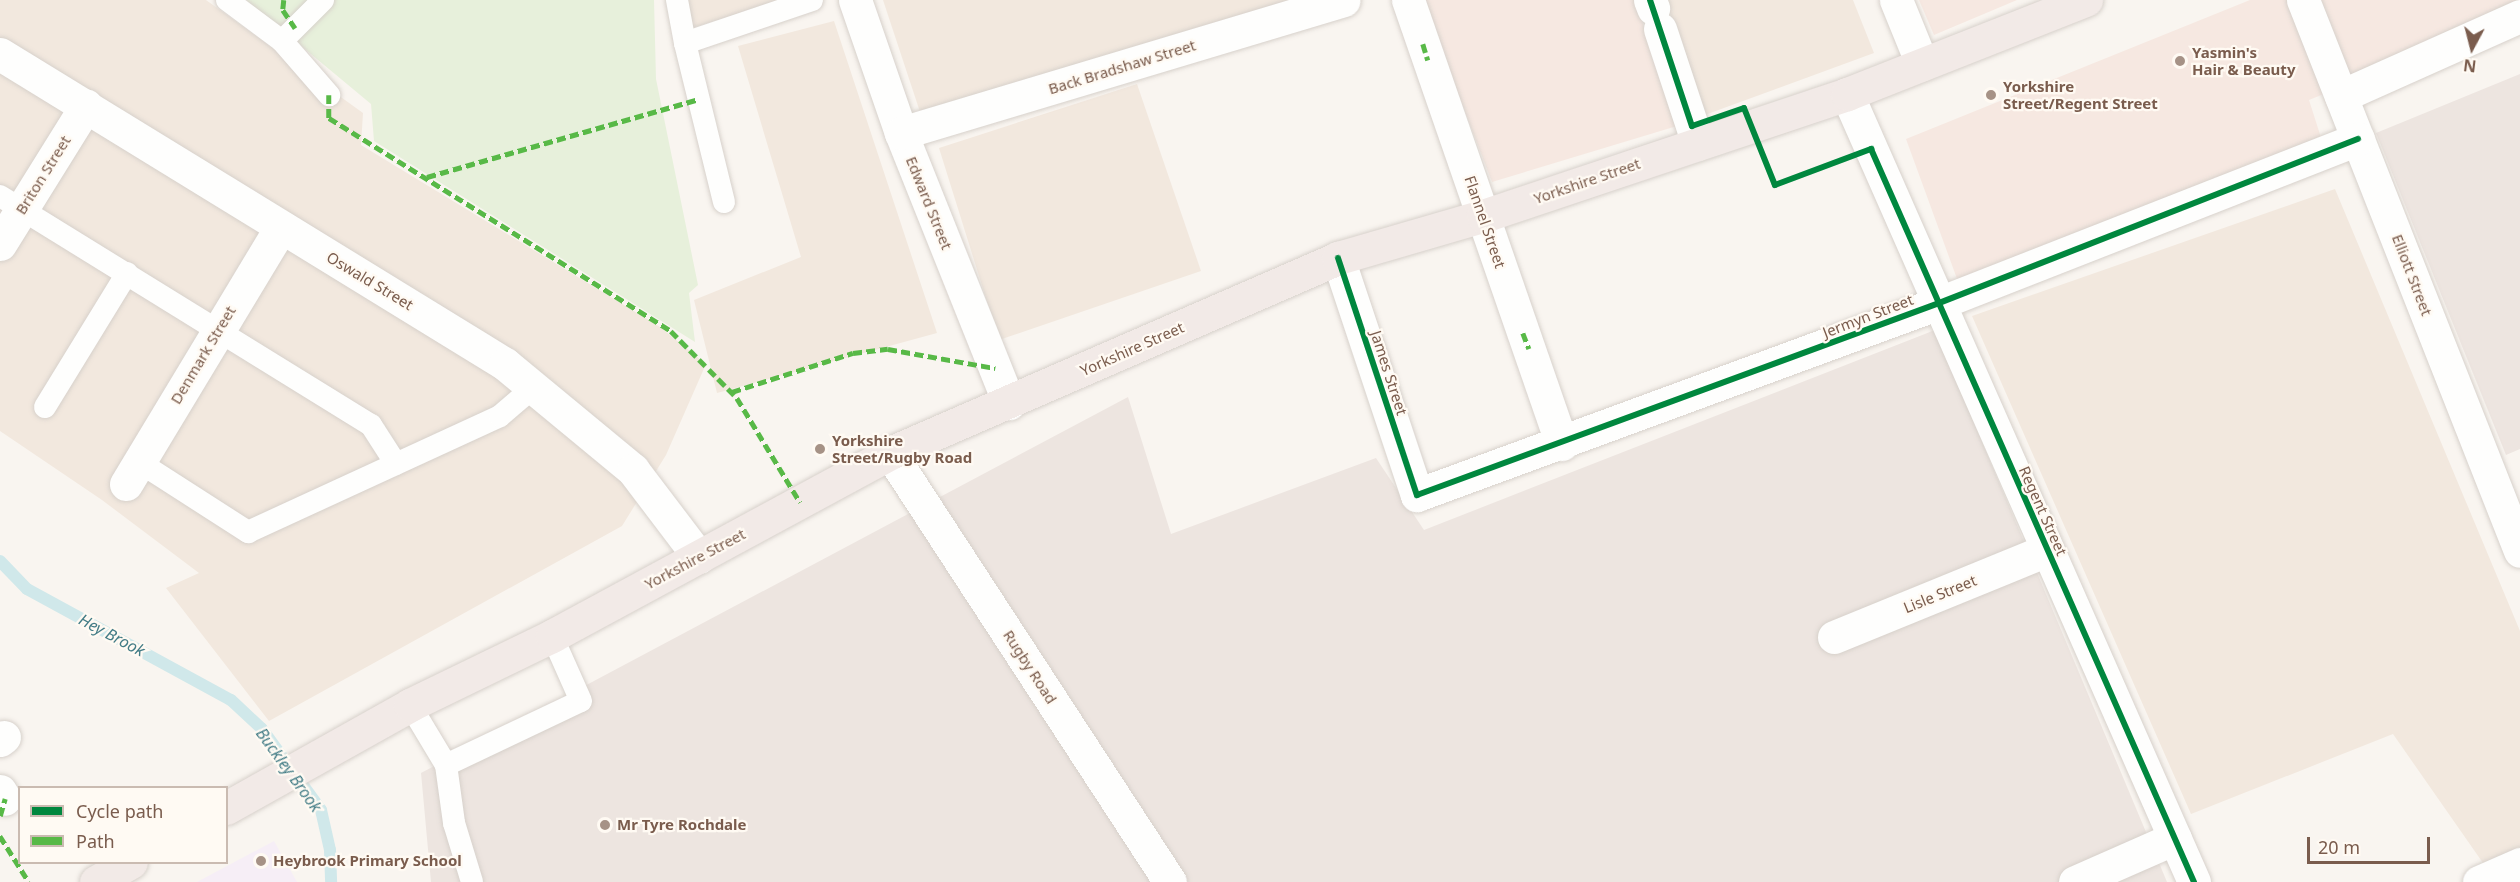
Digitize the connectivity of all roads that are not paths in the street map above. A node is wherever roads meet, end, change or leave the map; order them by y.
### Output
1 (226, 0) edge
2 (323, 0) edge
3 (677, 0) edge
4 (812, 0) edge
5 (855, 0) edge
6 (1343, 0) edge
7 (1408, 0) edge
8 (1896, 0) edge
9 (2086, 0) edge
10 (2303, 0) edge
11 (1654, 12) edge
12 (2520, 16) edge
13 (282, 41) junction
14 (685, 43) junction
15 (0, 54) edge
16 (1922, 64) junction
17 (1847, 94) junction
18 (329, 95) dead end
19 (2341, 96) junction
20 (86, 106) junction
21 (901, 133) junction
22 (2358, 139) junction
23 (1698, 144) junction
24 (724, 202) dead end
25 (11, 203) edge
26 (1483, 216) junction
27 (281, 227) junction
28 (0, 244) edge
29 (1338, 258) junction
30 (127, 273) junction
31 (1939, 303) junction
32 (219, 329) junction
33 (535, 386) junction
34 (1009, 403) junction
35 (45, 406) dead end
36 (1562, 444) junction
37 (890, 453) junction
38 (396, 464) junction
39 (132, 473) joint
40 (1417, 495) joint
41 (2047, 550) junction
42 (2520, 550) edge
43 (699, 557) junction
44 (552, 636) junction
45 (1834, 637) dead end
46 (410, 705) junction
47 (446, 765) junction
48 (228, 807) edge
49 (2175, 838) junction
50 (128, 864) edge
51 (2520, 864) edge
52 (96, 882) edge
53 (472, 882) edge
54 (1170, 882) edge
55 (2075, 882) edge
56 (2194, 882) edge
57 (2479, 882) edge

1 - 13 lane
2 - 13 lane
3 - 14 lane
4 - 14 lane
5 - 21 street, Edward Street
6 - 21 street, Back Bradshaw Street
7 - 26 street, Flannel Street
8 - 16 street
9 - 16 highway, Yorkshire Street
10 - 19 street, Elliott Street
11 - 23 street
12 - 19 street
13 - 18 lane
14 - 24 lane
15 - 20 street, Oswald Street
16 - 17 highway, Yorkshire Street
17 - 23 highway, Yorkshire Street
17 - 31 street, Regent Street
19 - 22 street, Elliott Street
20 - 25 street, Briton Street
20 - 27 street, Oswald Street
21 - 34 street, Edward Street
22 - 31 street, Jermyn Street
22 - 42 street, Elliott Street
23 - 26 highway, Yorkshire Street
25 - 28 street, Briton Street
25 - 30 lane
26 - 29 highway, Yorkshire Street
26 - 36 street, Flannel Street
27 - 32 street, Denmark Street
27 - 33 street, Oswald Street
29 - 34 highway, Yorkshire Street
29 - 40 street, James Street
30 - 32 lane
30 - 35 lane
31 - 36 street, Jermyn Street
31 - 41 street, Regent Street
32 - 38 lane
32 - 39 street, Denmark Street
33 - 38 lane
33 - 43 street, Oswald Street
34 - 37 highway, Yorkshire Street
36 - 40 street, Jermyn Street
37 - 43 highway, Yorkshire Street
37 - 54 street, Rugby Road
38 - 39 lane
41 - 45 street, Lisle Street
41 - 49 street, Regent Street
43 - 44 highway, Yorkshire Street
44 - 46 highway, Yorkshire Street
44 - 47 lane
46 - 47 lane
46 - 48 highway, Yorkshire Street
47 - 53 lane
49 - 55 street
49 - 56 street, Regent Street
50 - 52 highway
51 - 57 street

